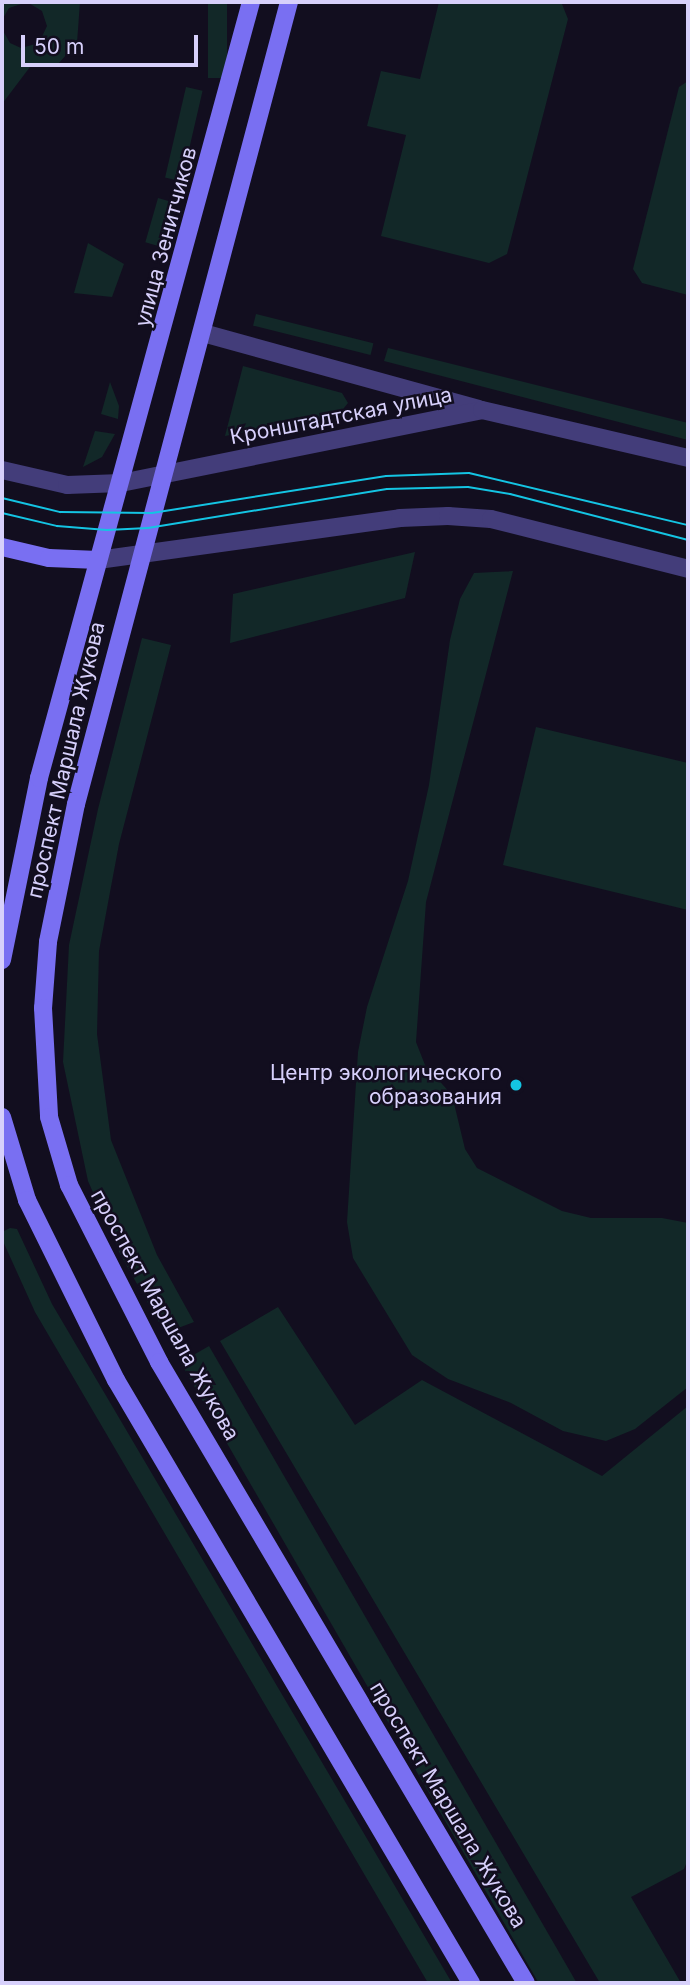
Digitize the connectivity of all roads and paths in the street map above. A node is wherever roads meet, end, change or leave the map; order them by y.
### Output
1 (251, 2) edge
2 (289, 2) edge
3 (203, 333) junction
4 (482, 410) junction
5 (688, 458) edge
6 (2, 470) edge
7 (164, 477) junction
8 (121, 483) junction
9 (2, 547) edge
10 (139, 557) junction
11 (98, 560) junction
12 (688, 569) edge
13 (2, 960) edge
14 (2, 1117) edge
15 (471, 1983) edge
16 (526, 1983) edge

1 - 8 main road, улица Зенитчиков
2 - 3 main road
3 - 4 street
3 - 7 main road
4 - 5 street, Кронштадтская улица
4 - 7 street, Кронштадтская улица
6 - 8 street, Кронштадтская улица
7 - 8 street, Кронштадтская улица
7 - 10 main road, проспект Маршала Жукова
8 - 11 main road, проспект Маршала Жукова
9 - 11 main road
10 - 11 street
10 - 12 street
10 - 16 main road, проспект Маршала Жукова
11 - 13 main road, проспект Маршала Жукова
14 - 15 main road

